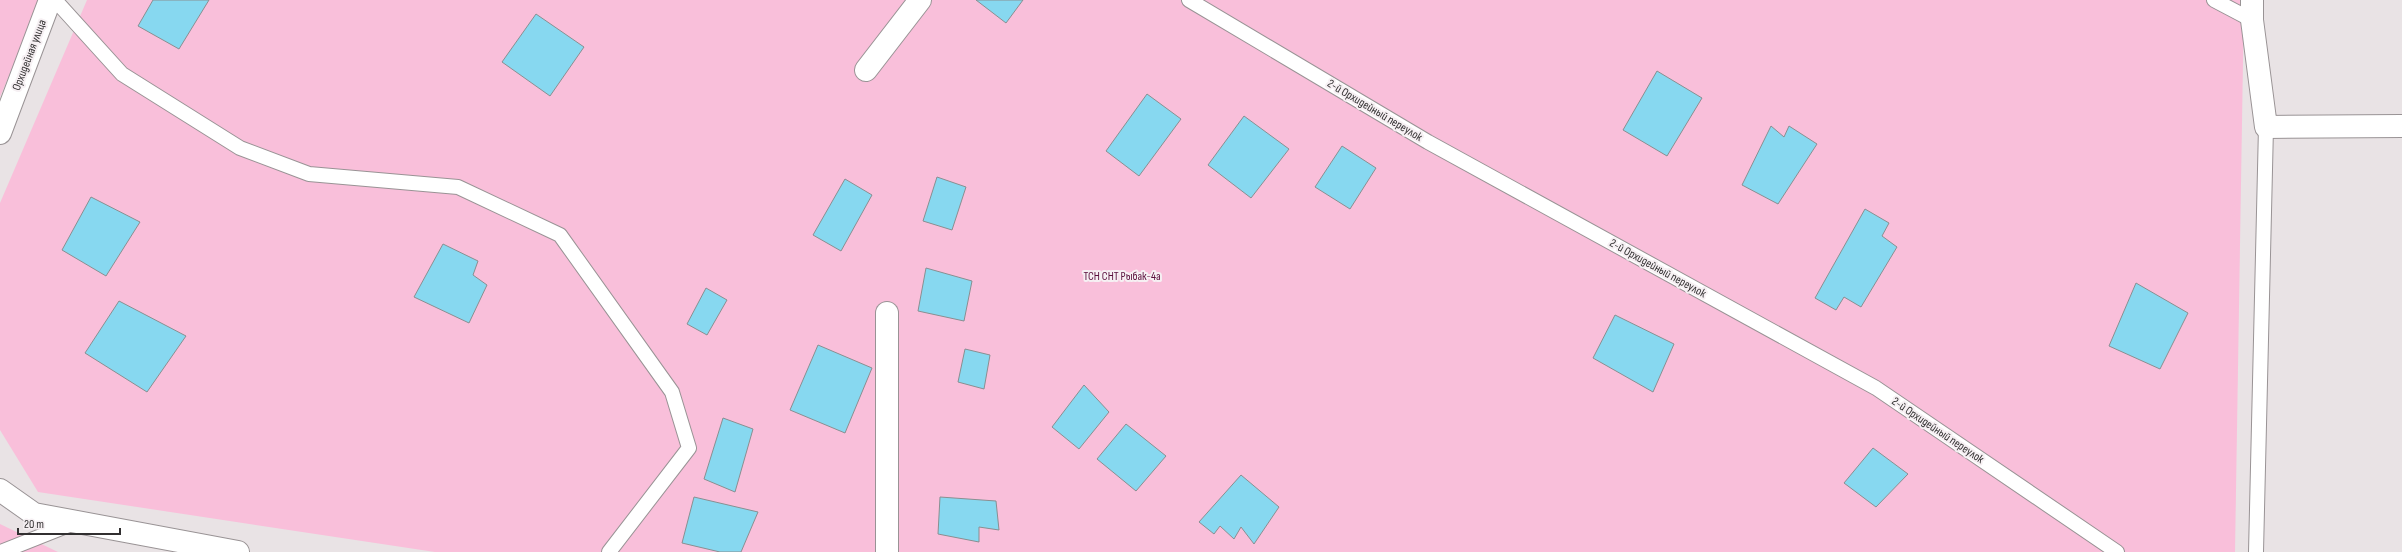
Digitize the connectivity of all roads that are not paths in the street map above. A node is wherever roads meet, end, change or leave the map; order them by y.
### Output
1 (50, 0) edge
2 (55, 0) edge
3 (920, 0) edge
4 (1189, 0) edge
5 (2214, 0) edge
6 (2252, 10) edge
7 (866, 70) dead end
8 (2402, 126) edge
9 (2266, 127) junction
10 (0, 133) edge
11 (887, 312) dead end
12 (0, 490) edge
13 (78, 521) junction
14 (1, 552) edge
15 (238, 552) edge
16 (609, 552) edge
17 (887, 552) edge
18 (2117, 552) edge
19 (2256, 552) edge

1 - 10 street, Орхидейная улица
2 - 16 lane
3 - 7 street
4 - 18 lane, 2-й Орхидейный переулок
5 - 6 lane
6 - 9 street
8 - 9 street
9 - 19 lane
11 - 17 street
12 - 13 street
13 - 14 lane
13 - 15 street

